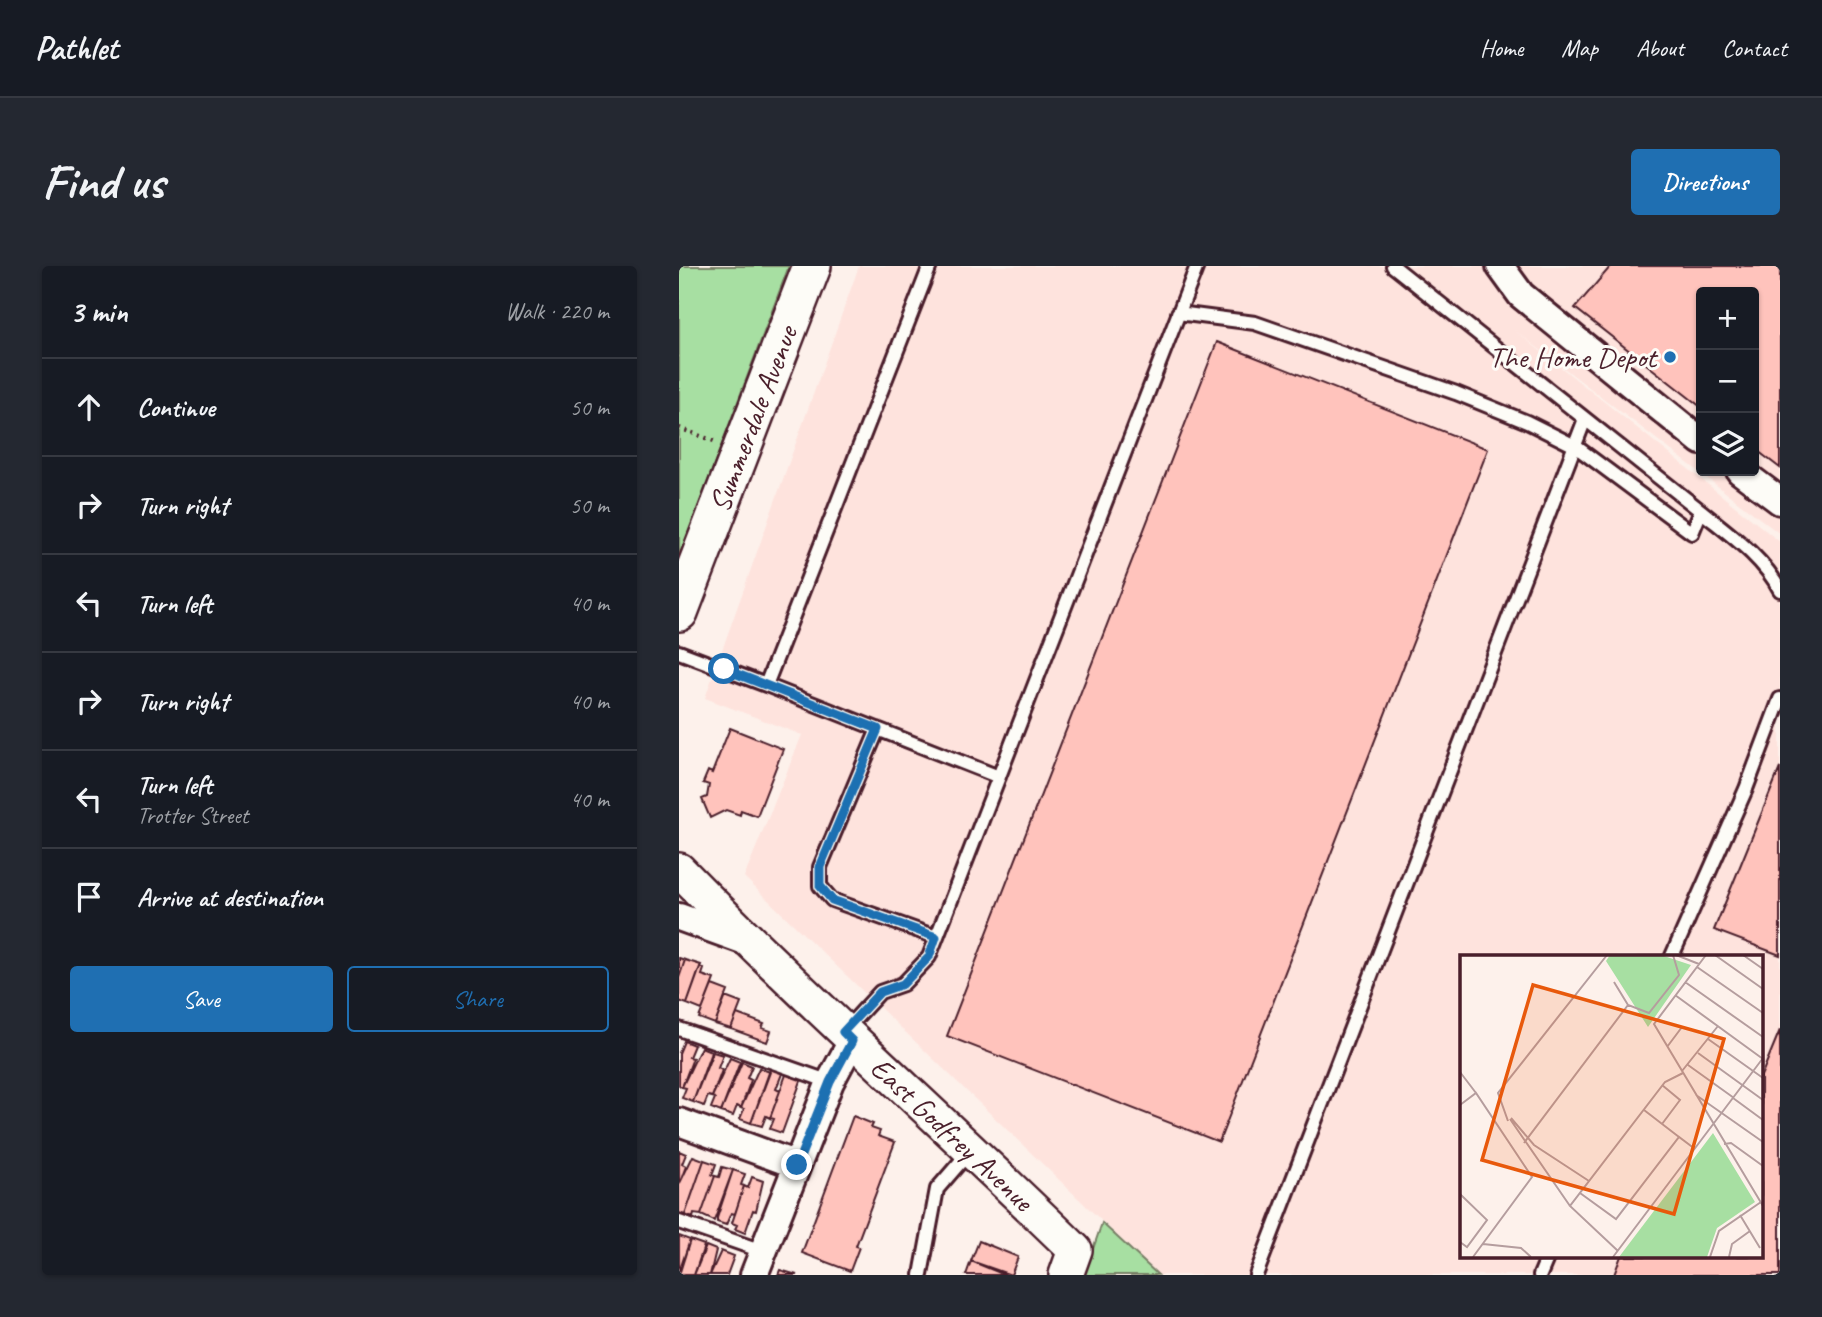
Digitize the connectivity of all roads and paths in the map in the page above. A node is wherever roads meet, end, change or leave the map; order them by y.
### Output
1 (812, 266) edge
2 (930, 266) edge
3 (1196, 266) edge
4 (1393, 266) edge
5 (1500, 266) edge
6 (1178, 313) junction
7 (1585, 419) junction
8 (679, 428) edge
9 (1696, 436) edge
10 (1575, 446) junction
11 (741, 450) junction
12 (1648, 469) junction
13 (1746, 476) edge
14 (1638, 492) junction
15 (1780, 502) edge
16 (1701, 511) junction
17 (1780, 590) edge
18 (679, 612) edge
19 (679, 652) edge
20 (766, 685) junction
21 (1780, 699) edge
22 (878, 729) junction
23 (999, 777) junction
24 (679, 870) edge
25 (679, 917) edge
26 (936, 937) junction
27 (750, 942) junction
28 (1673, 955) edge
29 (679, 1029) edge
30 (847, 1037) junction
31 (830, 1082) junction
32 (679, 1122) edge
33 (972, 1149) junction
34 (797, 1165) junction
35 (679, 1222) edge
36 (1547, 1258) edge
37 (1071, 1262) edge
38 (758, 1263) edge
39 (921, 1275) edge
40 (1256, 1275) edge
41 (1540, 1275) edge

1 - 11 main road, Summerdale Avenue
2 - 20 lane
3 - 6 lane
4 - 7 lane
5 - 9 street
6 - 10 lane
6 - 23 lane
7 - 10 lane
7 - 12 lane
8 - 11 path
10 - 14 lane
10 - 40 lane
11 - 18 main road, Summerdale Avenue
12 - 14 lane
12 - 16 lane
13 - 15 street
14 - 16 lane
16 - 17 lane
19 - 20 lane
20 - 22 lane
21 - 28 lane
22 - 23 lane
22 - 26 lane
23 - 26 lane
24 - 27 street, East Godfrey Avenue
25 - 27 street
26 - 30 lane
27 - 30 street, East Godfrey Avenue
29 - 31 lane
30 - 31 street
30 - 33 street, East Godfrey Avenue
31 - 34 street
32 - 34 street
33 - 37 street, East Godfrey Avenue
33 - 39 lane
34 - 38 street
35 - 38 lane
36 - 41 lane

